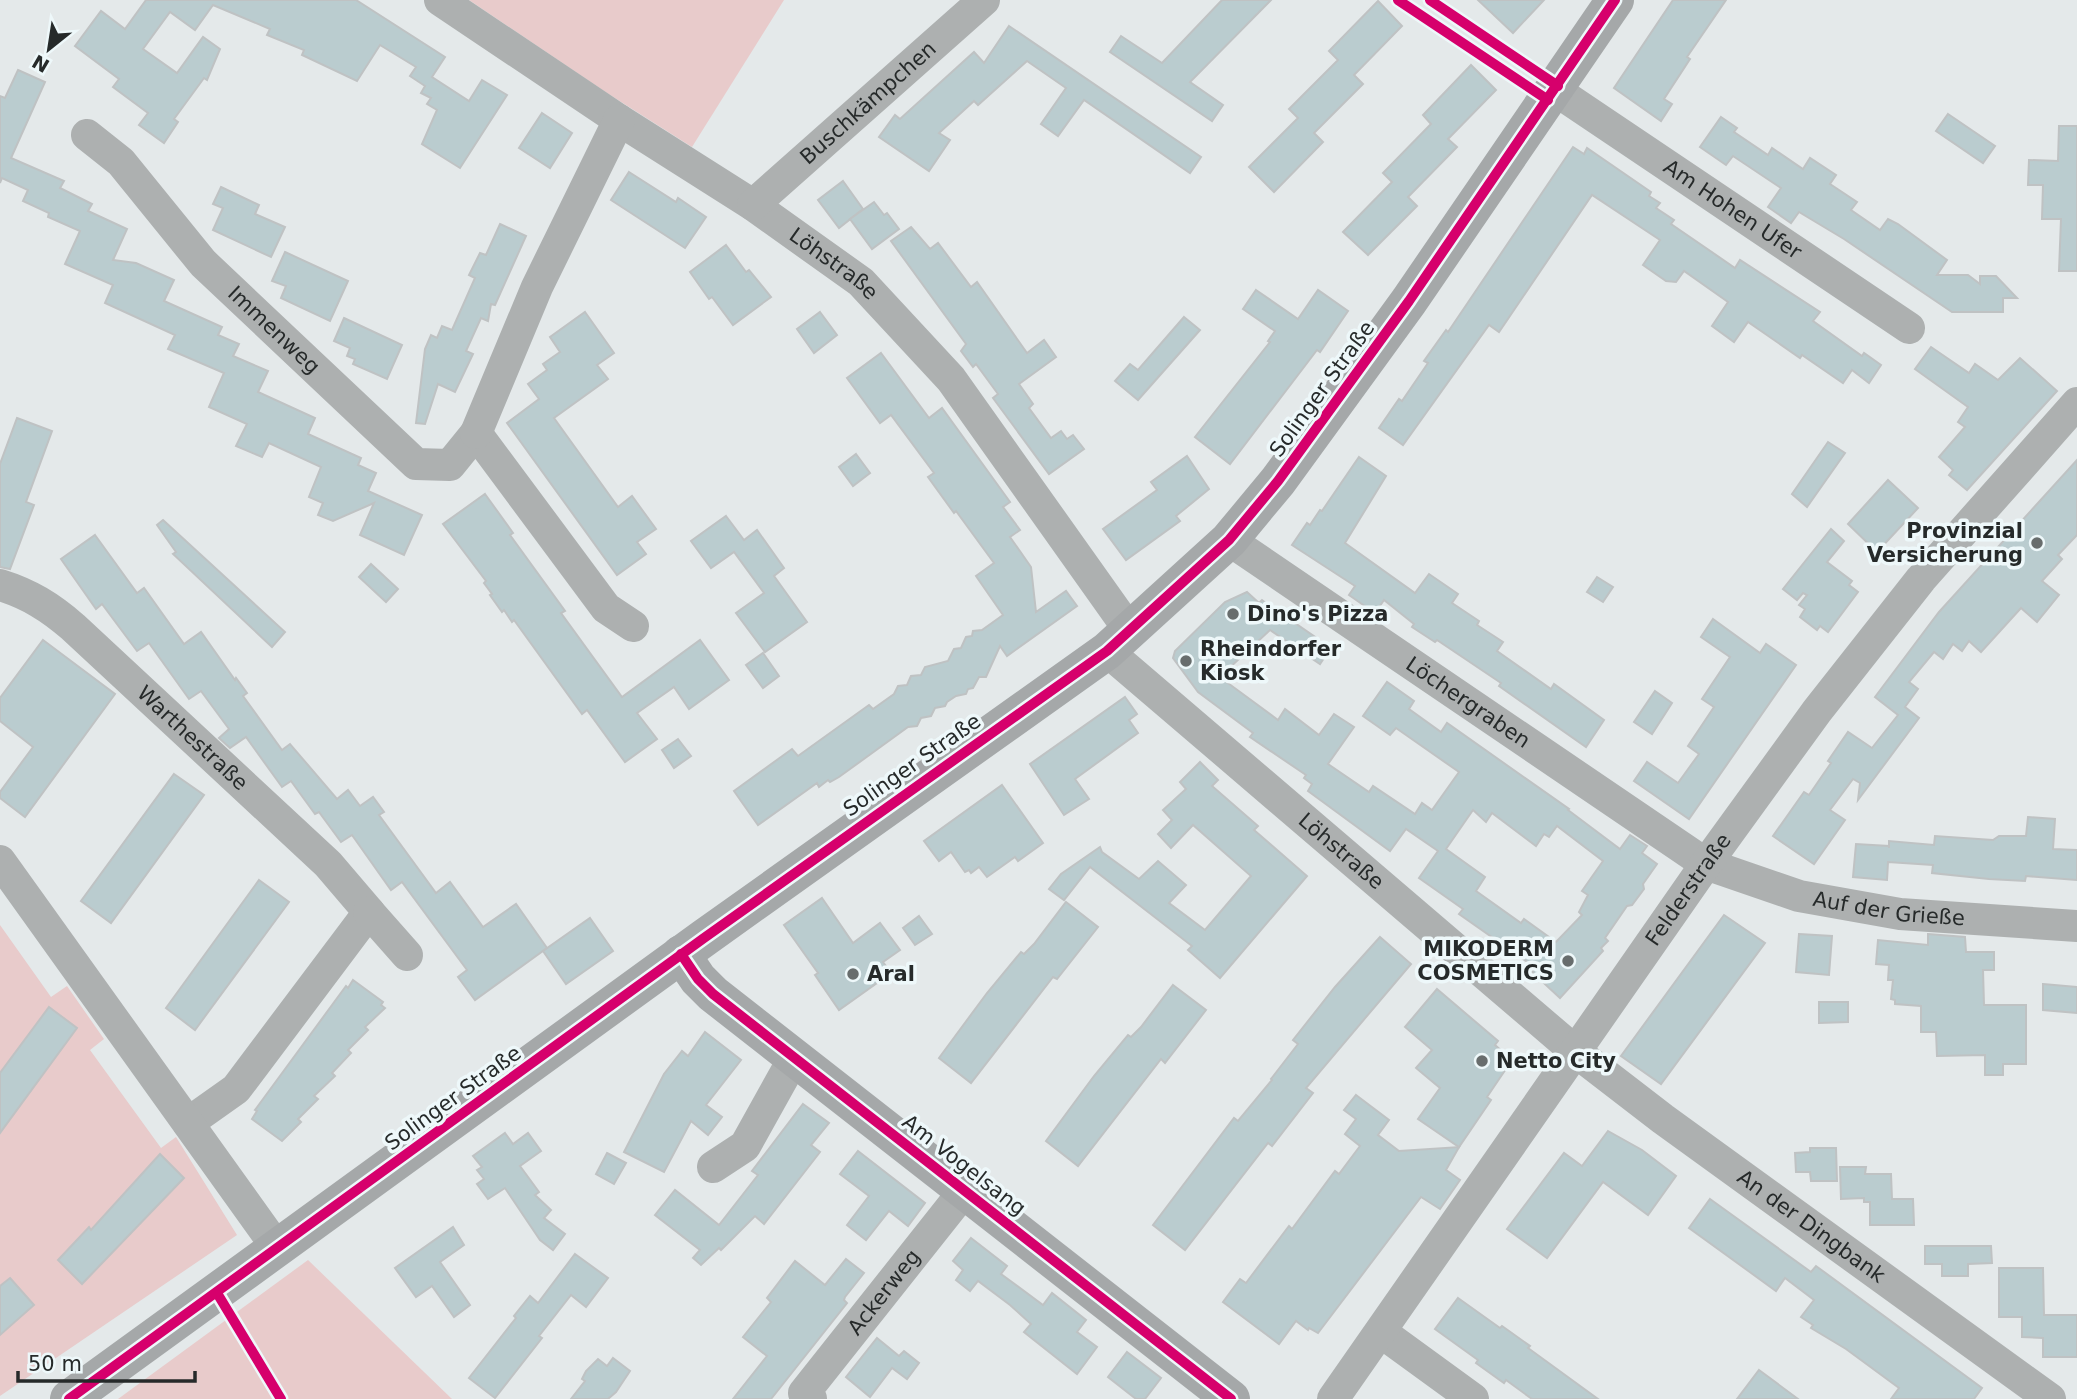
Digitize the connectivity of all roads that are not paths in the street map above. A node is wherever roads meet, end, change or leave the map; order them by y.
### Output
1 (440, 0) edge
2 (984, 0) edge
3 (1615, 0) edge
4 (1555, 90) junction
5 (619, 120) junction
6 (87, 135) dead end
7 (753, 205) junction
8 (1909, 328) dead end
9 (2077, 404) edge
10 (476, 433) junction
11 (1229, 540) junction
12 (0, 586) edge
13 (633, 626) dead end
14 (1119, 641) junction
15 (0, 861) edge
16 (1706, 864) junction
17 (369, 912) junction
18 (2077, 926) edge
19 (681, 954) junction
20 (407, 955) dead end
21 (1576, 1052) junction
22 (794, 1058) junction
23 (188, 1123) junction
24 (713, 1167) dead end
25 (965, 1191) junction
26 (278, 1249) junction
27 (1381, 1332) junction
28 (805, 1397) edge
29 (69, 1399) edge
30 (1231, 1399) edge
31 (1333, 1399) edge
32 (1473, 1399) edge
33 (2050, 1399) edge

1 - 5 street, Löhstraße
2 - 7 street, Buschkämpchen
3 - 4 main road, Solinger Straße
4 - 8 street, Am Hohen Ufer
4 - 11 main road, Solinger Straße
5 - 7 street, Löhstraße
5 - 10 street, Immenweg
6 - 10 street, Immenweg
7 - 14 street, Löhstraße
9 - 16 street, Felderstraße
10 - 13 street
11 - 14 main road, Solinger Straße
11 - 16 street, Löchergraben
12 - 17 street, Warthestraße
14 - 19 main road, Solinger Straße
14 - 21 street, Löhstraße
15 - 23 street
16 - 18 street, Auf der Grieße
16 - 21 street, Felderstraße
17 - 20 street, Warthestraße
17 - 23 street
19 - 22 main road, Am Vogelsang
19 - 26 main road, Solinger Straße
21 - 27 street, Felderstraße
21 - 33 street, An der Dingbank
22 - 24 street
22 - 25 main road, Am Vogelsang
23 - 26 street
25 - 28 street, Ackerweg
25 - 30 main road, Am Vogelsang
26 - 29 main road, Solinger Straße
27 - 31 street, Felderstraße
27 - 32 street

